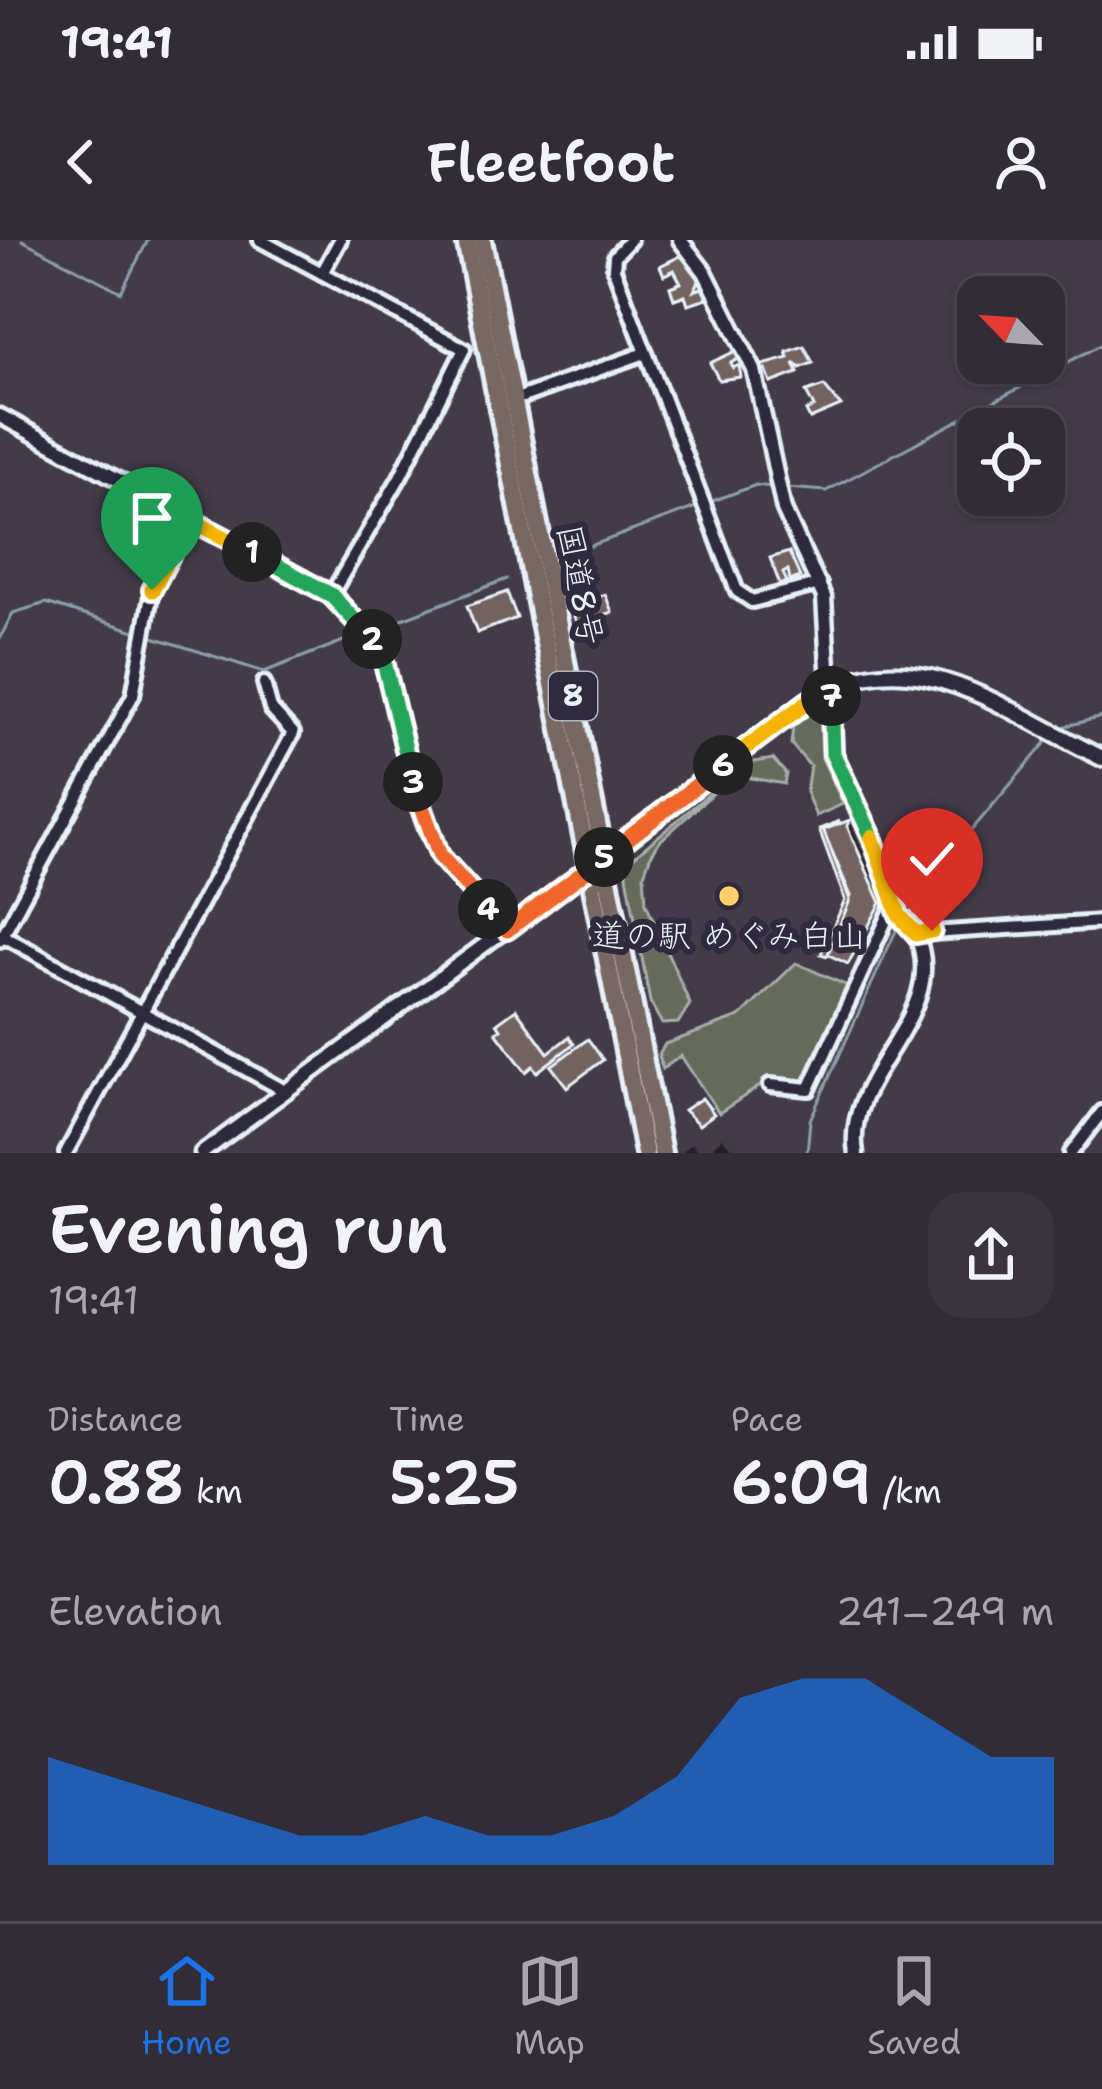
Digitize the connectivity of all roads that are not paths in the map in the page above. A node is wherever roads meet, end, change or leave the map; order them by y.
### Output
1 (260, 240) edge
2 (340, 240) edge
3 (466, 240) edge
4 (482, 240) edge
5 (630, 240) edge
6 (680, 240) edge
7 (322, 273) junction
8 (645, 353) junction
9 (514, 400) junction
10 (0, 416) edge
11 (189, 519) junction
12 (820, 584) junction
13 (331, 595) junction
14 (264, 682) dead end
15 (833, 683) junction
16 (1102, 758) edge
17 (870, 832) joint
18 (606, 855) junction
19 (589, 868) junction
20 (895, 901) junction
21 (1102, 922) edge
22 (507, 930) junction
23 (916, 934) junction
24 (1, 937) edge
25 (143, 1010) junction
26 (770, 1085) dead end
27 (285, 1091) junction
28 (1102, 1112) edge
29 (66, 1153) edge
30 (202, 1153) edge
31 (645, 1153) edge
32 (662, 1153) edge
33 (856, 1153) edge
34 (1071, 1153) edge

1 - 7 street
2 - 7 street
3 - 19 highway, 国道8号 / 8
4 - 9 highway, 国道8号 / 8
5 - 8 street
6 - 12 street
7 - 13 street
8 - 9 street
8 - 12 street
9 - 18 highway, 国道8号 / 8
10 - 11 street
11 - 13 street
11 - 24 street
12 - 15 street
13 - 22 street
14 - 25 street
15 - 16 main road
15 - 17 street
15 - 18 main road
17 - 20 street
18 - 19 main road
18 - 32 highway, 国道8号 / 8
19 - 22 street
19 - 31 highway, 国道8号 / 8
20 - 23 street
20 - 26 street
21 - 23 street
22 - 27 street
23 - 33 street
24 - 25 street
25 - 27 street
25 - 29 street
27 - 30 street
28 - 34 street

